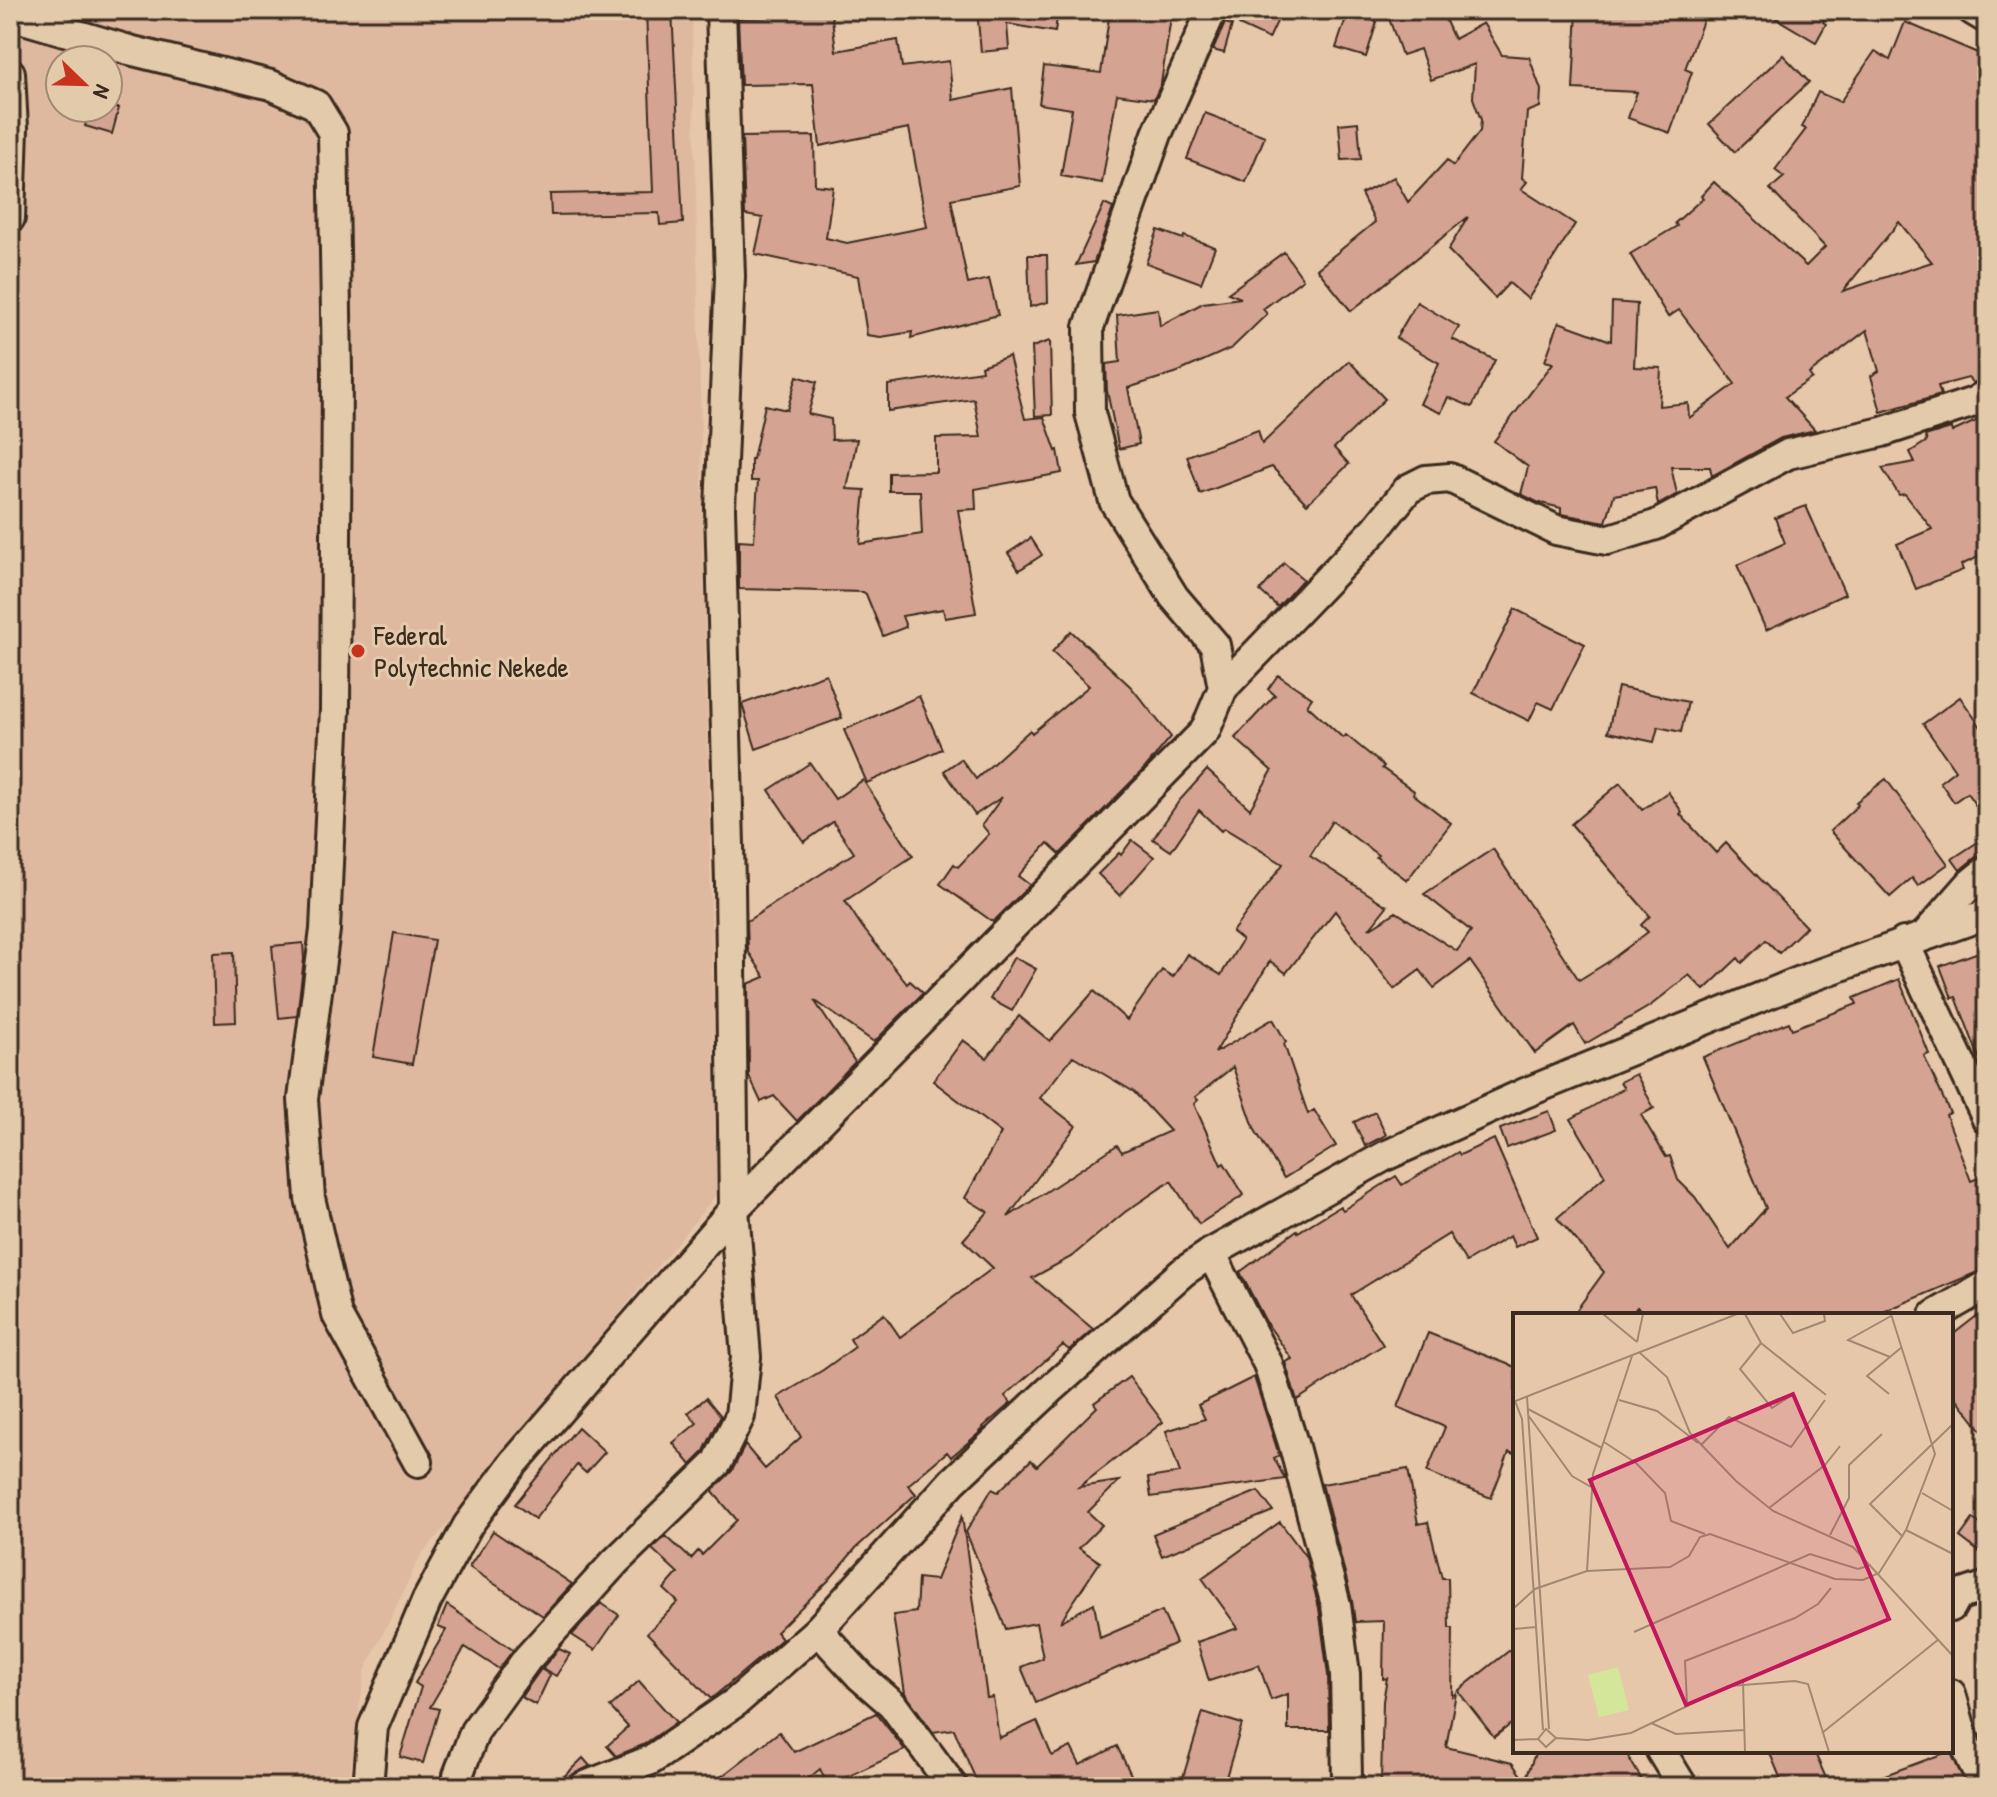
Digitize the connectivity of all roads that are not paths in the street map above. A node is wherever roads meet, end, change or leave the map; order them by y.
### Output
1 (721, 10) edge
2 (1212, 10) edge
3 (1972, 10) edge
4 (10, 15) edge
5 (1987, 19) edge
6 (10, 73) edge
7 (10, 218) edge
8 (1987, 394) edge
9 (1223, 688) junction
10 (1987, 870) edge
11 (1987, 914) edge
12 (1916, 938) junction
13 (1987, 1119) edge
14 (734, 1209) junction
15 (1211, 1253) junction
16 (1987, 1285) edge
17 (1938, 1313) edge
18 (418, 1462) dead end
19 (1987, 1586) edge
20 (1953, 1603) edge
21 (818, 1630) junction
22 (1953, 1700) edge
23 (1662, 1753) edge
24 (1987, 1784) edge
25 (368, 1787) edge
26 (459, 1787) edge
27 (583, 1787) edge
28 (953, 1787) edge
29 (1350, 1787) edge
30 (1683, 1787) edge

1 - 14 street
2 - 9 street
3 - 5 street
4 - 18 street
6 - 7 street
8 - 9 street
9 - 14 street
10 - 12 street
11 - 12 street
12 - 13 street
12 - 15 street
14 - 25 street
14 - 26 street
15 - 21 street
15 - 29 street
16 - 17 street
19 - 20 street
21 - 27 street
21 - 28 street
22 - 24 street
23 - 30 street

